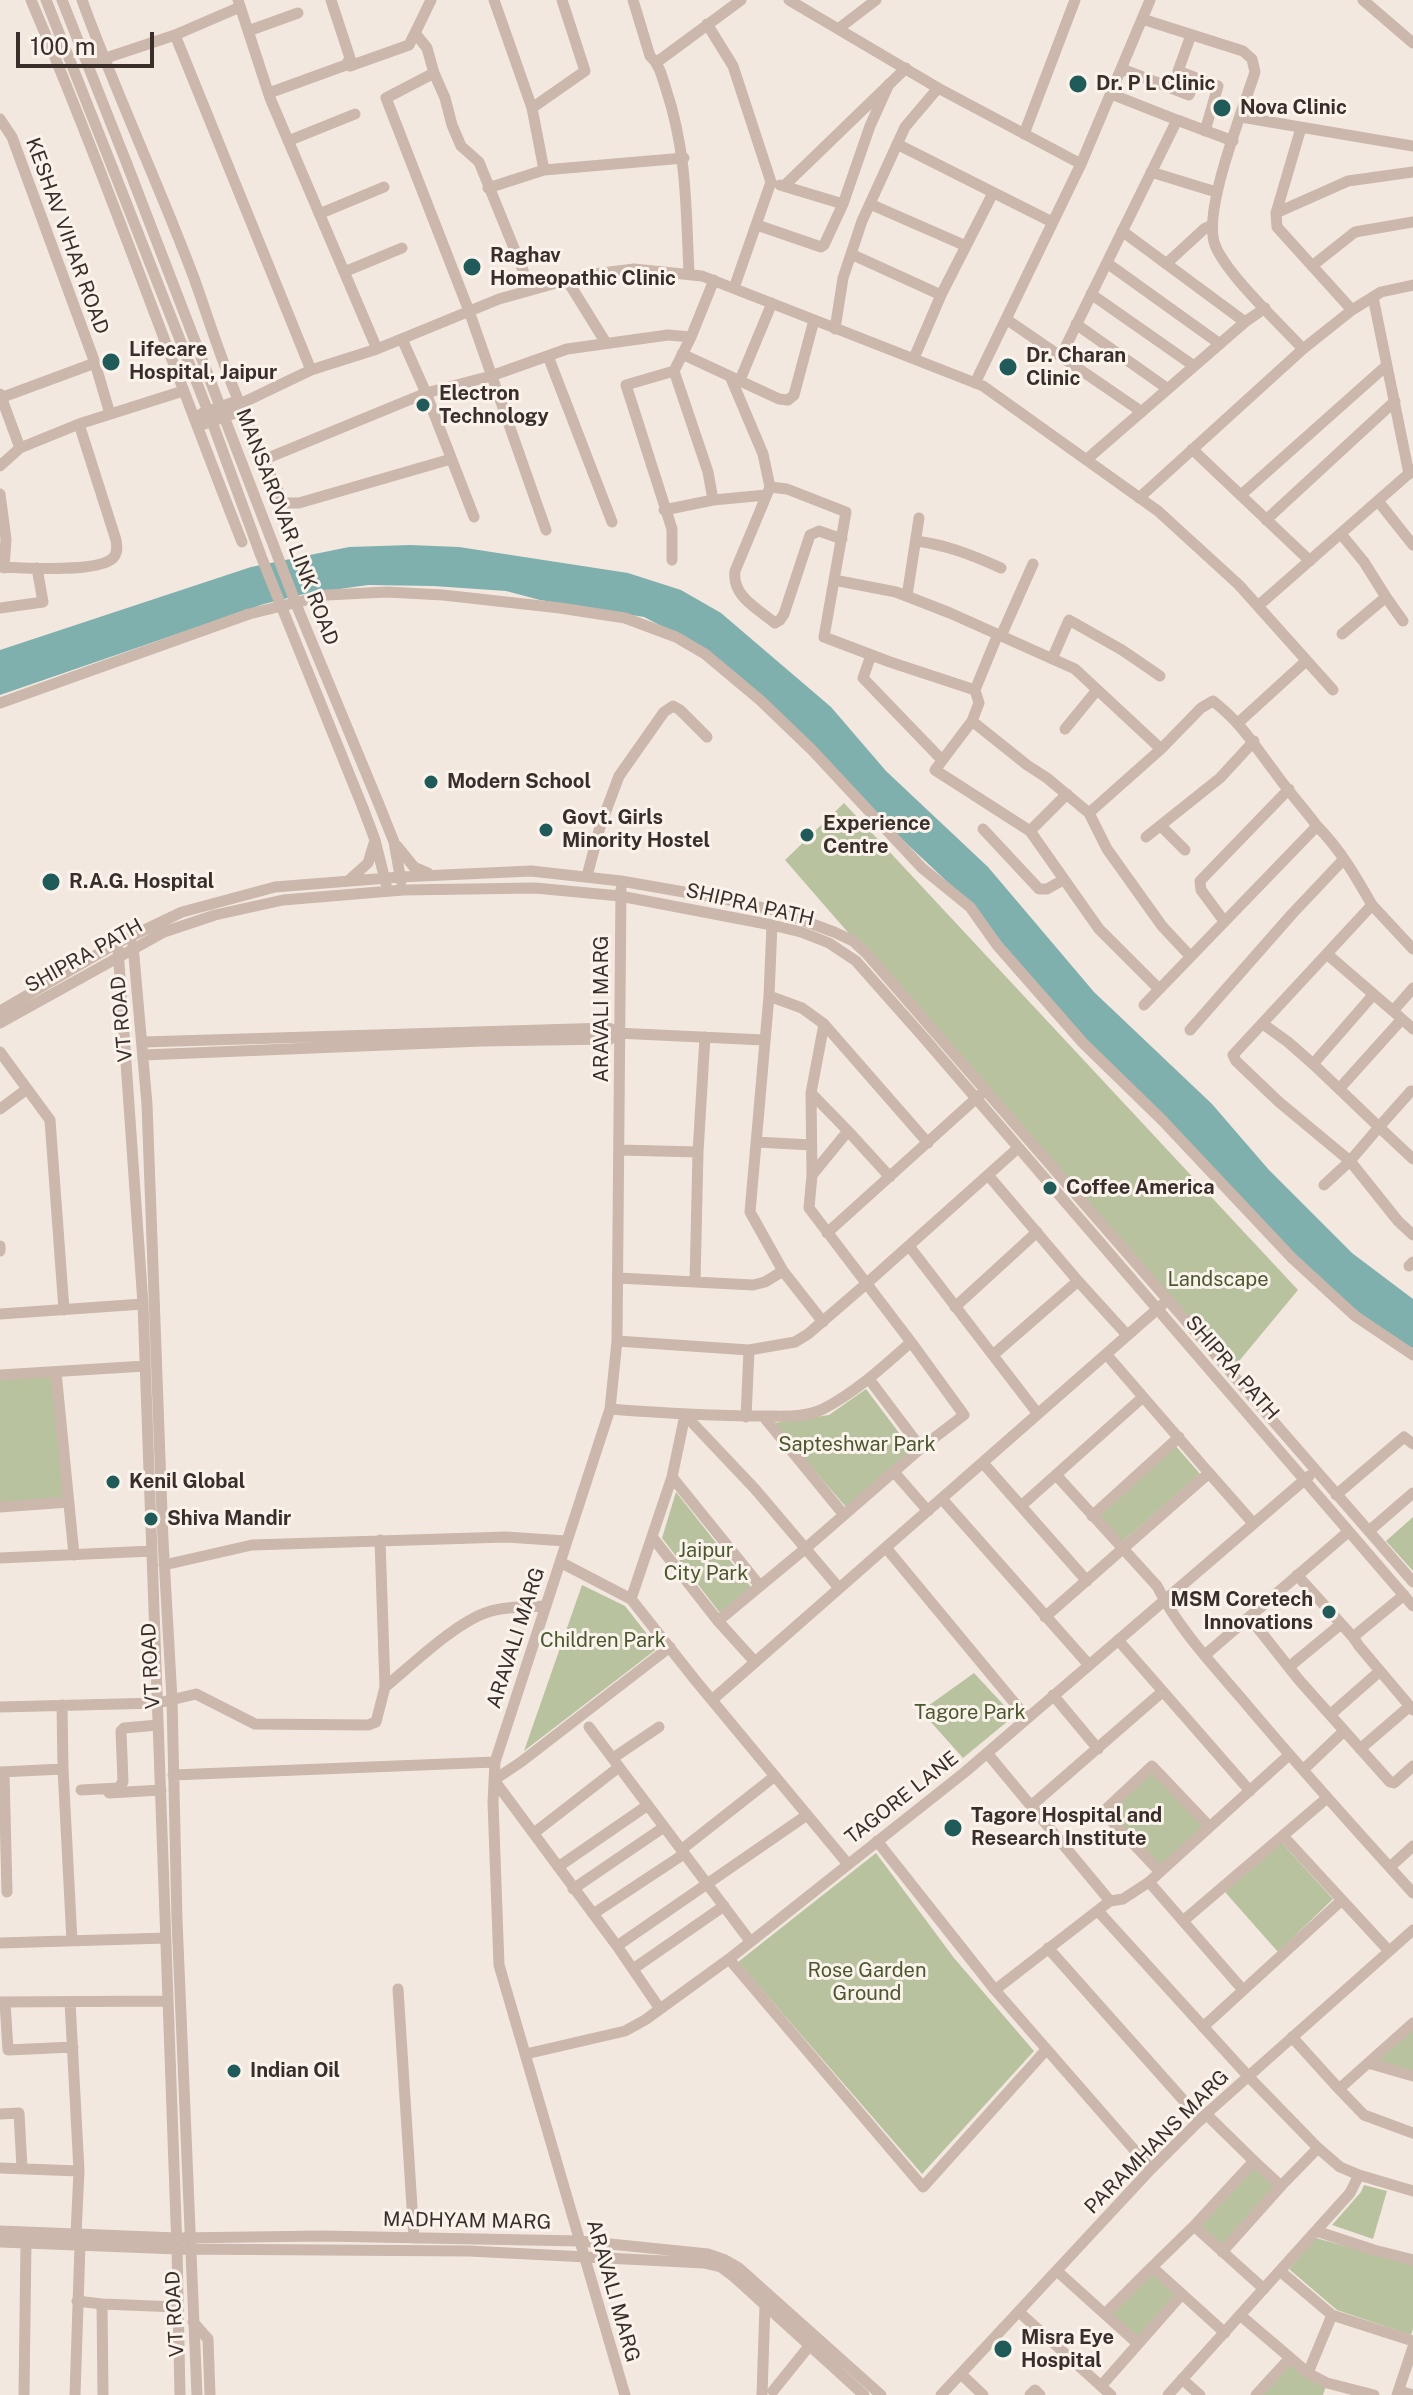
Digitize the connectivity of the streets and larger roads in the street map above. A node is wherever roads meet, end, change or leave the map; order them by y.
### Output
1 (31, 0) edge
2 (46, 0) edge
3 (62, 0) edge
4 (82, 0) edge
5 (331, 0) edge
6 (431, 0) edge
7 (494, 0) edge
8 (562, 0) edge
9 (633, 0) edge
10 (741, 0) edge
11 (789, 0) edge
12 (876, 0) edge
13 (1075, 0) edge
14 (1150, 0) edge
15 (1363, 0) edge
16 (239, 4) edge
17 (298, 13) dead end
18 (1142, 19) junction
19 (707, 24) junction
20 (838, 29) junction
21 (248, 31) junction
22 (415, 33) junction
23 (175, 35) junction
24 (1191, 35) junction
25 (1413, 43) edge
26 (103, 59) junction
27 (657, 62) junction
28 (88, 64) junction
29 (350, 66) dead end
30 (1122, 69) junction
31 (909, 70) junction
32 (434, 73) junction
33 (1196, 78) junction
34 (889, 84) junction
35 (938, 88) junction
36 (76, 91) junction
37 (269, 93) junction
38 (1111, 94) junction
39 (532, 108) junction
40 (355, 114) dead end
41 (1241, 117) junction
42 (0, 119) edge
43 (1177, 120) junction
44 (1301, 128) junction
45 (1205, 131) junction
46 (1024, 134) junction
47 (6, 139) edge
48 (288, 141) junction
49 (1233, 141) junction
50 (897, 144) junction
51 (1413, 146) edge
52 (684, 158) junction
53 (1081, 164) junction
54 (544, 170) junction
55 (1151, 172) junction
56 (1413, 172) edge
57 (771, 182) junction
58 (784, 186) junction
59 (384, 187) dead end
60 (488, 188) junction
61 (1216, 192) junction
62 (993, 193) junction
63 (843, 204) junction
64 (870, 204) junction
65 (1276, 213) junction
66 (319, 214) junction
67 (1052, 222) junction
68 (1413, 222) edge
69 (757, 225) junction
70 (1212, 225) junction
71 (1122, 231) junction
72 (966, 246) junction
73 (402, 248) dead end
74 (851, 254) junction
75 (1107, 263) junction
76 (1166, 264) junction
77 (1312, 266) junction
78 (344, 272) junction
79 (689, 274) junction
80 (567, 280) junction
81 (714, 280) junction
82 (1413, 285) edge
83 (734, 288) junction
84 (531, 290) junction
85 (1091, 294) junction
86 (941, 295) junction
87 (1373, 297) junction
88 (772, 303) junction
89 (1265, 308) junction
90 (1352, 310) junction
91 (469, 311) junction
92 (1006, 319) junction
93 (814, 320) junction
94 (1245, 322) junction
95 (1076, 324) junction
96 (835, 329) junction
97 (691, 337) junction
98 (402, 339) junction
99 (606, 343) junction
100 (1220, 344) junction
101 (377, 349) junction
102 (1303, 349) junction
103 (682, 354) junction
104 (548, 356) junction
105 (1061, 356) junction
106 (914, 358) junction
107 (95, 363) junction
108 (1194, 366) junction
109 (1386, 366) junction
110 (311, 370) junction
111 (674, 371) junction
112 (491, 376) junction
113 (735, 378) junction
114 (975, 383) junction
115 (1168, 389) junction
116 (183, 391) junction
117 (426, 393) junction
118 (0, 396) edge
119 (1395, 401) junction
120 (238, 405) junction
121 (1142, 412) junction
122 (110, 414) junction
123 (197, 421) junction
124 (79, 424) junction
125 (20, 448) junction
126 (1192, 449) junction
127 (451, 459) junction
128 (263, 460) junction
129 (1086, 460) junction
130 (0, 466) edge
131 (1411, 472) edge
132 (768, 491) junction
133 (0, 494) edge
134 (1241, 495) junction
135 (1139, 498) junction
136 (713, 500) junction
137 (1378, 501) junction
138 (664, 510) junction
139 (474, 517) dead end
140 (919, 518) dead end
141 (1266, 520) junction
142 (612, 522) dead end
143 (546, 530) dead end
144 (1341, 534) junction
145 (842, 539) junction
146 (916, 541) junction
147 (242, 542) dead end
148 (1412, 543) edge
149 (672, 560) dead end
150 (1310, 561) junction
151 (1033, 564) dead end
152 (2, 568) edge
153 (37, 568) junction
154 (1001, 568) dead end
155 (834, 580) junction
156 (907, 596) junction
157 (1386, 597) junction
158 (1258, 606) junction
159 (0, 608) edge
160 (1403, 621) dead end
161 (1342, 634) dead end
162 (1000, 635) junction
163 (871, 655) junction
164 (1052, 659) junction
165 (1306, 661) junction
166 (1160, 676) dead end
167 (975, 690) junction
168 (1097, 690) junction
169 (1333, 690) dead end
170 (0, 703) edge
171 (972, 721) junction
172 (1238, 723) junction
173 (1065, 729) dead end
174 (707, 737) dead end
175 (1254, 741) junction
176 (1161, 749) junction
177 (942, 760) junction
178 (1289, 789) junction
179 (1067, 794) junction
180 (1089, 813) junction
181 (1161, 826) junction
182 (1317, 826) junction
183 (983, 829) dead end
184 (1030, 831) junction
185 (1146, 837) dead end
186 (375, 840) junction
187 (394, 842) junction
188 (1185, 850) dead end
189 (1344, 859) junction
190 (436, 876) junction
191 (587, 876) junction
192 (400, 877) junction
193 (385, 878) junction
194 (1063, 880) junction
195 (621, 881) junction
196 (348, 882) junction
197 (403, 890) junction
198 (388, 892) junction
199 (620, 896) junction
200 (1372, 905) junction
201 (1224, 921) junction
202 (772, 925) junction
203 (131, 936) junction
204 (118, 949) junction
205 (135, 949) junction
206 (1413, 949) edge
207 (1327, 954) junction
208 (1190, 956) junction
209 (1413, 988) edge
210 (1159, 989) junction
211 (1373, 995) junction
212 (769, 996) junction
213 (1144, 1005) dead end
214 (0, 1011) edge
215 (1397, 1015) junction
216 (0, 1023) edge
217 (824, 1024) junction
218 (1263, 1024) junction
219 (1413, 1029) edge
220 (1190, 1030) dead end
221 (618, 1034) junction
222 (705, 1037) junction
223 (764, 1040) junction
224 (143, 1049) junction
225 (0, 1052) edge
226 (1313, 1064) junction
227 (27, 1089) junction
228 (986, 1089) junction
229 (1339, 1089) junction
230 (1412, 1090) edge
231 (811, 1093) junction
232 (976, 1100) junction
233 (0, 1109) edge
234 (1379, 1127) junction
235 (848, 1131) junction
236 (757, 1142) junction
237 (928, 1143) junction
238 (811, 1145) junction
239 (1018, 1148) junction
240 (620, 1150) junction
241 (698, 1152) junction
242 (1413, 1159) edge
243 (1350, 1161) junction
244 (812, 1175) junction
245 (988, 1175) junction
246 (890, 1177) junction
247 (1324, 1185) dead end
248 (1037, 1232) junction
249 (827, 1233) junction
250 (1413, 1235) edge
251 (909, 1246) junction
252 (783, 1271) junction
253 (618, 1278) junction
254 (1078, 1281) junction
255 (695, 1282) junction
256 (866, 1284) junction
257 (1167, 1301) junction
258 (143, 1304) junction
259 (955, 1307) junction
260 (64, 1310) junction
261 (1157, 1310) junction
262 (0, 1314) edge
263 (823, 1322) junction
264 (1127, 1335) junction
265 (617, 1341) junction
266 (911, 1342) junction
267 (749, 1350) junction
268 (1106, 1354) junction
269 (993, 1355) junction
270 (1413, 1355) edge
271 (145, 1366) junction
272 (56, 1372) junction
273 (0, 1375) edge
274 (869, 1379) junction
275 (1143, 1397) junction
276 (610, 1409) junction
277 (1038, 1414) junction
278 (685, 1415) junction
279 (763, 1416) junction
280 (746, 1417) junction
281 (1179, 1437) junction
282 (1413, 1444) edge
283 (921, 1448) junction
284 (983, 1463) junction
285 (1315, 1471) junction
286 (894, 1472) junction
287 (1209, 1473) junction
288 (1057, 1476) junction
289 (672, 1477) junction
290 (1304, 1480) junction
291 (1413, 1493) edge
292 (1336, 1495) junction
293 (942, 1499) junction
294 (69, 1502) junction
295 (1021, 1506) junction
296 (0, 1507) edge
297 (928, 1511) junction
298 (844, 1515) junction
299 (1092, 1516) junction
300 (1253, 1523) junction
301 (1369, 1531) junction
302 (1348, 1532) junction
303 (653, 1538) junction
304 (380, 1540) junction
305 (566, 1541) junction
306 (806, 1548) junction
307 (887, 1549) junction
308 (1124, 1550) junction
309 (152, 1551) junction
310 (74, 1555) junction
311 (0, 1558) edge
312 (560, 1562) junction
313 (164, 1565) junction
314 (1297, 1575) junction
315 (1087, 1581) junction
316 (1413, 1582) edge
317 (760, 1586) junction
318 (839, 1588) junction
319 (1404, 1595) junction
320 (631, 1599) junction
321 (1163, 1599) junction
322 (546, 1606) junction
323 (1413, 1606) edge
324 (1045, 1617) junction
325 (1249, 1617) junction
326 (718, 1621) junction
327 (1341, 1624) junction
328 (1353, 1637) junction
329 (1118, 1640) junction
330 (670, 1647) junction
331 (1205, 1655) junction
332 (755, 1662) junction
333 (1089, 1665) junction
334 (1289, 1667) junction
335 (1380, 1671) junction
336 (385, 1687) junction
337 (1162, 1692) junction
338 (1053, 1695) junction
339 (172, 1699) junction
340 (712, 1700) junction
341 (158, 1703) junction
342 (62, 1705) junction
343 (0, 1707) edge
344 (1411, 1708) edge
345 (1331, 1714) junction
346 (1027, 1718) junction
347 (158, 1725) junction
348 (589, 1727) dead end
349 (659, 1727) dead end
350 (1344, 1731) junction
351 (1098, 1749) junction
352 (1360, 1749) junction
353 (987, 1753) junction
354 (1289, 1755) junction
355 (495, 1762) junction
356 (616, 1762) junction
357 (1413, 1766) edge
358 (63, 1769) junction
359 (1303, 1770) junction
360 (2, 1772) edge
361 (173, 1775) junction
362 (775, 1776) junction
363 (494, 1780) junction
364 (81, 1790) dead end
365 (161, 1790) junction
366 (1250, 1791) junction
367 (65, 1795) junction
368 (1327, 1798) junction
369 (648, 1805) junction
370 (1031, 1806) junction
371 (807, 1815) junction
372 (1209, 1826) junction
373 (664, 1827) junction
374 (534, 1833) junction
375 (1283, 1836) junction
376 (877, 1841) junction
377 (1413, 1846) edge
378 (682, 1852) junction
379 (847, 1863) junction
380 (558, 1867) junction
381 (1390, 1867) junction
382 (1160, 1872) junction
383 (3, 1879) edge
384 (1149, 1882) junction
385 (706, 1883) junction
386 (573, 1889) junction
387 (7, 1892) dead end
388 (1413, 1893) edge
389 (1342, 1900) junction
390 (1110, 1901) junction
391 (724, 1906) junction
392 (1098, 1911) junction
393 (593, 1914) junction
394 (1183, 1921) junction
395 (1413, 1930) edge
396 (166, 1938) junction
397 (72, 1941) junction
398 (750, 1941) junction
399 (0, 1943) edge
400 (617, 1946) junction
401 (1048, 1948) junction
402 (1389, 1951) junction
403 (729, 1959) junction
404 (633, 1969) junction
405 (398, 1989) dead end
406 (995, 1990) junction
407 (1243, 1990) junction
408 (168, 2001) junction
409 (2, 2002) edge
410 (70, 2002) junction
411 (660, 2009) junction
412 (1413, 2023) edge
413 (1203, 2027) junction
414 (1292, 2037) junction
415 (73, 2047) junction
416 (1046, 2050) junction
417 (526, 2054) junction
418 (1368, 2063) junction
419 (177, 2069) junction
420 (1248, 2076) junction
421 (1413, 2076) edge
422 (1339, 2089) junction
423 (0, 2114) edge
424 (1204, 2117) junction
425 (1413, 2133) edge
426 (1318, 2148) junction
427 (1254, 2161) junction
428 (0, 2168) edge
429 (22, 2168) junction
430 (1151, 2169) junction
431 (79, 2171) junction
432 (1359, 2175) junction
433 (1281, 2186) junction
434 (1413, 2191) edge
435 (1194, 2226) junction
436 (0, 2231) edge
437 (1316, 2231) junction
438 (414, 2238) junction
439 (78, 2240) junction
440 (581, 2241) junction
441 (0, 2242) edge
442 (26, 2242) junction
443 (183, 2243) junction
444 (1222, 2252) junction
445 (584, 2255) junction
446 (1413, 2260) edge
447 (1152, 2267) junction
448 (1057, 2271) junction
449 (1280, 2271) junction
450 (1264, 2289) junction
451 (1182, 2294) junction
452 (77, 2301) junction
453 (102, 2304) junction
454 (765, 2305) junction
455 (177, 2307) junction
456 (1019, 2312) junction
457 (1106, 2313) junction
458 (1240, 2315) junction
459 (1332, 2315) junction
460 (193, 2322) junction
461 (1225, 2333) junction
462 (1138, 2344) junction
463 (1413, 2344) edge
464 (810, 2345) junction
465 (1290, 2358) junction
466 (1308, 2373) junction
467 (961, 2374) junction
468 (1182, 2379) junction
469 (1101, 2386) junction
470 (1325, 2389) edge
471 (1398, 2393) edge
472 (771, 2394) edge
473 (24, 2395) edge
474 (75, 2395) edge
475 (103, 2395) edge
476 (180, 2395) edge
477 (197, 2395) edge
478 (210, 2395) edge
479 (625, 2395) edge
480 (864, 2395) edge
481 (881, 2395) edge
482 (941, 2395) edge
483 (983, 2395) edge
484 (1030, 2395) edge
485 (1040, 2395) edge
486 (1111, 2395) edge
487 (1168, 2395) edge
488 (1200, 2395) edge
489 (1256, 2395) edge
490 (1374, 2395) edge
491 (1413, 2395) edge

1 - 36 street
2 - 36 street, MANSAROVAR LINK ROAD
3 - 28 street, MANSAROVAR LINK ROAD
4 - 26 street
5 - 37 street
6 - 22 street
7 - 39 street
8 - 39 street
9 - 27 street
10 - 19 street
11 - 20 street
12 - 20 street
13 - 46 street
14 - 18 street
15 - 25 street
16 - 21 street
16 - 23 street
17 - 21 street
18 - 24 street
18 - 30 street
19 - 27 street
19 - 57 street
20 - 31 street
21 - 37 street
22 - 29 street
22 - 32 street
23 - 26 street
23 - 110 street
24 - 33 street
24 - 41 street
26 - 28 street
26 - 120 street
27 - 52 street
28 - 187 street, MANSAROVAR LINK ROAD, bridge
30 - 33 street
30 - 38 street
31 - 34 street
31 - 35 street
32 - 60 street
32 - 91 street
33 - 45 street
34 - 58 street
34 - 63 street
35 - 46 street
35 - 50 street
36 - 116 street
36 - 186 street, MANSAROVAR LINK ROAD, bridge
37 - 48 street
38 - 43 street
38 - 53 street
39 - 54 street
40 - 48 street
41 - 44 street
41 - 49 street
42 - 47 street, KESHAV VIHAR ROAD
43 - 45 street
43 - 55 street
44 - 51 street
44 - 65 street
45 - 49 street
46 - 53 street
47 - 107 street, KESHAV VIHAR ROAD
48 - 66 street
49 - 61 street
50 - 62 street
50 - 64 street
52 - 54 street
52 - 79 street
53 - 67 street
54 - 60 street
55 - 61 street
55 - 71 street
56 - 65 street
57 - 58 street
57 - 69 street
58 - 63 street
59 - 66 street
60 - 84 street
61 - 70 street
62 - 67 street
62 - 72 street
63 - 69 street
64 - 72 street
64 - 74 street
65 - 77 street
66 - 78 street
67 - 92 street
68 - 77 street
69 - 83 street
70 - 76 street
70 - 89 street
71 - 75 street
71 - 76 street
72 - 86 street
73 - 78 street
74 - 86 street
74 - 96 street
75 - 85 street
75 - 100 street
76 - 94 street
77 - 90 street
78 - 101 street
79 - 80 street
79 - 81 street
80 - 84 street
80 - 99 street
81 - 83 street
81 - 97 street
82 - 87 street
83 - 88 street
84 - 91 street
85 - 95 street
85 - 108 street
86 - 106 street
87 - 90 street
87 - 109 street
88 - 93 street
88 - 113 street
89 - 94 street
89 - 102 street
90 - 102 street
91 - 98 street
91 - 112 street
92 - 105 street
92 - 114 street
93 - 96 street
93 - 113 street
94 - 100 street
95 - 105 street
95 - 115 street
96 - 106 street
97 - 99 street
97 - 103 street
98 - 101 street
98 - 117 street
99 - 104 street
100 - 108 street
101 - 110 street
102 - 126 street
103 - 111 street
103 - 113 street
104 - 112 street
104 - 142 street
105 - 121 street
106 - 114 street
107 - 118 street
107 - 122 street, KESHAV VIHAR ROAD
108 - 115 street
109 - 119 street
109 - 134 street
110 - 120 street
111 - 136 street
111 - 138 street
112 - 117 street
112 - 143 street
113 - 132 street
114 - 129 street
115 - 121 street
116 - 122 street
116 - 123 street
117 - 127 street
117 - 128 street
118 - 125 street
119 - 131 street
119 - 141 street
120 - 123 street
120 - 128 street
121 - 129 street
122 - 124 street
123 - 147 street
124 - 125 street
124 - 153 street
125 - 130 street
126 - 134 street
126 - 135 street
127 - 128 street
127 - 139 street
129 - 135 street
131 - 137 street
132 - 136 street
132 - 145 street
132 - 145 street
133 - 152 street
134 - 141 street
135 - 158 street
136 - 138 street
137 - 144 street
137 - 148 street
138 - 149 street
140 - 146 street
141 - 150 street
144 - 150 street
144 - 157 street
145 - 155 street
146 - 154 street
146 - 156 street
150 - 158 street
151 - 162 street
152 - 153 street
153 - 159 street
155 - 156 street
155 - 163 street
156 - 162 street
157 - 160 street
157 - 161 street
158 - 165 street
162 - 164 street
162 - 167 street
163 - 167 street
163 - 177 street
164 - 166 street
164 - 168 street
165 - 169 street
165 - 172 street
167 - 171 street
168 - 173 street
168 - 176 street
170 - 270 street
171 - 177 street
171 - 179 street
172 - 175 street
172 - 176 street
174 - 191 street
175 - 178 street
175 - 181 street
176 - 180 street
177 - 184 street
178 - 182 street
178 - 201 street
179 - 180 street
179 - 184 street
180 - 208 street
181 - 185 street
181 - 188 street
182 - 189 street
182 - 201 street
183 - 194 street
184 - 194 street
186 - 193 street, MANSAROVAR LINK ROAD
186 - 196 street
187 - 190 street
187 - 192 street, MANSAROVAR LINK ROAD
189 - 200 street
189 - 220 street
190 - 191 street, SHIPRA PATH
190 - 192 street, SHIPRA PATH
191 - 195 street, SHIPRA PATH
192 - 193 street, SHIPRA PATH
192 - 197 street, MANSAROVAR LINK ROAD
193 - 196 street, SHIPRA PATH
193 - 198 street, MANSAROVAR LINK ROAD
194 - 210 street
195 - 199 street, ARAVALI MARG
195 - 228 street, SHIPRA PATH
196 - 203 street, SHIPRA PATH
197 - 198 street, SHIPRA PATH
197 - 199 street, SHIPRA PATH
198 - 205 street, SHIPRA PATH
199 - 202 street, SHIPRA PATH
199 - 221 street, ARAVALI MARG
200 - 206 street
200 - 207 street
201 - 208 street
202 - 212 street
202 - 232 street, SHIPRA PATH
203 - 204 street, SHIPRA PATH
203 - 205 street, VT ROAD
204 - 205 street, SHIPRA PATH
204 - 214 street, SHIPRA PATH
204 - 216 street, SHIPRA PATH
204 - 258 street, VT ROAD
205 - 224 street, VT ROAD
207 - 211 street
207 - 218 street
208 - 210 street
209 - 215 street
210 - 213 street
211 - 215 street
211 - 226 street
212 - 217 street
212 - 223 street
215 - 219 street
215 - 229 street
217 - 231 street
217 - 237 street
218 - 226 street
218 - 243 street
221 - 222 street
221 - 224 street
221 - 240 street, ARAVALI MARG
222 - 223 street
222 - 241 street
223 - 236 street
224 - 313 street, VT ROAD
225 - 227 street
226 - 229 street
227 - 233 street
227 - 260 street
228 - 232 street
228 - 257 street, SHIPRA PATH
229 - 234 street
230 - 234 street
231 - 235 street
231 - 238 street
232 - 237 street
232 - 239 street, SHIPRA PATH
234 - 242 street
234 - 243 street
235 - 244 street
235 - 246 street
236 - 238 street
236 - 252 street
237 - 246 street
238 - 244 street
239 - 245 street
239 - 261 street, SHIPRA PATH
240 - 241 street
240 - 253 street, ARAVALI MARG
241 - 255 street
243 - 247 street
243 - 250 street
244 - 249 street
245 - 248 street
245 - 251 street
246 - 249 street
248 - 254 street
248 - 259 street
249 - 256 street
251 - 256 street
251 - 259 street
252 - 255 street
252 - 263 street
253 - 255 street
253 - 265 street, ARAVALI MARG
254 - 264 street
254 - 269 street
256 - 263 street
256 - 266 street
257 - 261 street
257 - 285 street, SHIPRA PATH
258 - 260 street
258 - 271 street, VT ROAD
259 - 269 street
260 - 262 street
261 - 264 street
261 - 290 street, SHIPRA PATH
263 - 267 street
264 - 268 street
265 - 267 street
265 - 276 street, ARAVALI MARG
266 - 274 street
266 - 283 street
267 - 280 street
268 - 275 street
268 - 277 street
269 - 277 street
271 - 272 street
271 - 309 street, VT ROAD
272 - 273 street
272 - 294 street
274 - 279 street
274 - 283 street
275 - 281 street
275 - 288 street
276 - 278 street
276 - 305 street, ARAVALI MARG
277 - 284 street
278 - 280 street
278 - 289 street
278 - 306 street
279 - 280 street
279 - 298 street
281 - 287 street
281 - 299 street
282 - 292 street
283 - 286 street
284 - 293 street
284 - 295 street
285 - 290 street, TAGORE LANE
285 - 292 street, SHIPRA PATH
286 - 297 street
286 - 298 street
287 - 300 street
287 - 308 street
288 - 295 street
288 - 299 street
289 - 303 street
289 - 317 street
290 - 300 street, TAGORE LANE
290 - 302 street, SHIPRA PATH
291 - 301 street
292 - 301 street, SHIPRA PATH
293 - 297 street
293 - 324 street
294 - 296 street
294 - 310 street
295 - 315 street
297 - 307 street
298 - 306 street
299 - 308 street
300 - 321 street, TAGORE LANE
301 - 316 street, SHIPRA PATH
302 - 314 street
302 - 319 street, SHIPRA PATH
303 - 320 street
303 - 326 street
304 - 305 street
304 - 313 street
304 - 336 street
305 - 312 street, ARAVALI MARG
306 - 317 street
306 - 318 street
307 - 318 street
307 - 346 street
308 - 315 street
308 - 321 street
309 - 310 street
309 - 341 street, VT ROAD
310 - 311 street
312 - 320 street
312 - 322 street, ARAVALI MARG
313 - 339 street, VT ROAD
314 - 325 street
314 - 327 street
315 - 324 street
317 - 326 street
318 - 332 street
319 - 323 street, SHIPRA PATH
319 - 328 street
320 - 330 street
321 - 329 street, TAGORE LANE
321 - 331 street
322 - 336 street
322 - 355 street, ARAVALI MARG
324 - 333 street
325 - 331 street
325 - 334 street
326 - 332 street
327 - 328 street
327 - 334 street
328 - 335 street
329 - 333 street, TAGORE LANE
329 - 337 street
330 - 340 street
330 - 363 street
331 - 354 street
332 - 340 street
333 - 338 street, TAGORE LANE
334 - 345 street
335 - 344 street
335 - 345 street
336 - 339 street
337 - 351 street
337 - 366 street
338 - 346 street, TAGORE LANE
338 - 351 street
339 - 341 street
339 - 361 street, VT ROAD
340 - 362 street
341 - 342 street
341 - 347 street, VT ROAD
342 - 343 street
342 - 358 street
344 - 352 street
345 - 350 street
346 - 353 street, TAGORE LANE
347 - 364 street
347 - 365 street, VT ROAD
348 - 356 street
349 - 356 street
350 - 352 street
350 - 359 street
351 - 370 street
352 - 357 street
353 - 370 street
353 - 376 street, TAGORE LANE
354 - 359 street
354 - 366 street
355 - 361 street
355 - 363 street, ARAVALI MARG
356 - 369 street
356 - 374 street
358 - 360 street
358 - 367 street
359 - 368 street
360 - 383 street
361 - 419 street, VT ROAD
362 - 371 street
362 - 378 street
363 - 374 street
363 - 417 street, ARAVALI MARG
365 - 367 street
365 - 396 street, VT ROAD
366 - 372 street
367 - 397 street
368 - 375 street
368 - 381 street
369 - 373 street
369 - 380 street
370 - 390 street
371 - 379 street
371 - 385 street
372 - 382 street
372 - 382 street
373 - 378 street
373 - 386 street
374 - 380 street
375 - 389 street
375 - 394 street
376 - 379 street, TAGORE LANE
376 - 406 street
377 - 381 street
378 - 385 street
378 - 393 street
379 - 398 street, TAGORE LANE
380 - 386 street
381 - 388 street
382 - 384 street
383 - 387 street
384 - 390 street
384 - 394 street
385 - 391 street
385 - 400 street
386 - 393 street
389 - 402 street
389 - 407 street
390 - 392 street
391 - 398 street
391 - 404 street
392 - 401 street
392 - 413 street
393 - 400 street
394 - 407 street
395 - 402 street, PARAMHANS MARG
396 - 397 street
396 - 408 street, VT ROAD
397 - 399 street
398 - 403 street, TAGORE LANE
400 - 404 street
401 - 406 street
401 - 424 street
402 - 414 street, PARAMHANS MARG
403 - 411 street, TAGORE LANE
403 - 416 street
404 - 411 street
405 - 438 street
406 - 416 street
407 - 413 street
408 - 410 street
408 - 419 street, VT ROAD
409 - 410 street
409 - 415 street
410 - 415 street
411 - 417 street, TAGORE LANE
412 - 418 street
413 - 420 street
414 - 420 street, PARAMHANS MARG
414 - 422 street
415 - 431 street
416 - 430 street
417 - 440 street, ARAVALI MARG
418 - 421 street
418 - 422 street
419 - 443 street, VT ROAD
420 - 424 street, PARAMHANS MARG
420 - 426 street
422 - 425 street
423 - 429 street
424 - 427 street
424 - 430 street, PARAMHANS MARG
426 - 432 street
426 - 433 street
427 - 433 street
427 - 435 street
428 - 429 street
429 - 431 street
430 - 448 street, PARAMHANS MARG
431 - 439 street
432 - 434 street
432 - 437 street
433 - 444 street
435 - 444 street
435 - 447 street
436 - 439 street, MADHYAM MARG
437 - 446 street
437 - 449 street
438 - 440 street, MADHYAM MARG
438 - 443 street, MADHYAM MARG
439 - 442 street, MADHYAM MARG
439 - 443 street, MADHYAM MARG
439 - 452 street
440 - 445 street, ARAVALI MARG
440 - 481 street, MADHYAM MARG
441 - 442 street, MADHYAM MARG
442 - 473 street
443 - 445 street, MADHYAM MARG
443 - 455 street, VT ROAD
443 - 460 street, VT ROAD
444 - 450 street
445 - 454 street, MADHYAM MARG
445 - 479 street, ARAVALI MARG
447 - 451 street
447 - 457 street
448 - 456 street, PARAMHANS MARG
448 - 457 street
449 - 450 street
449 - 459 street
450 - 458 street
451 - 461 street
451 - 462 street
452 - 453 street
452 - 474 street
453 - 455 street
453 - 475 street
454 - 464 street, MADHYAM MARG
454 - 472 street
455 - 476 street, VT ROAD
456 - 467 street, PARAMHANS MARG
456 - 469 street
457 - 462 street
458 - 461 street
458 - 465 street
459 - 463 street
459 - 466 street
460 - 477 street, VT ROAD
460 - 478 street
461 - 468 street
462 - 469 street
463 - 471 street
464 - 472 street
464 - 480 street, MADHYAM MARG
465 - 466 street
465 - 489 street
466 - 470 street
467 - 482 street, PARAMHANS MARG
467 - 483 street
468 - 487 street
468 - 488 street
469 - 486 street
470 - 490 street
471 - 491 street
484 - 485 street

